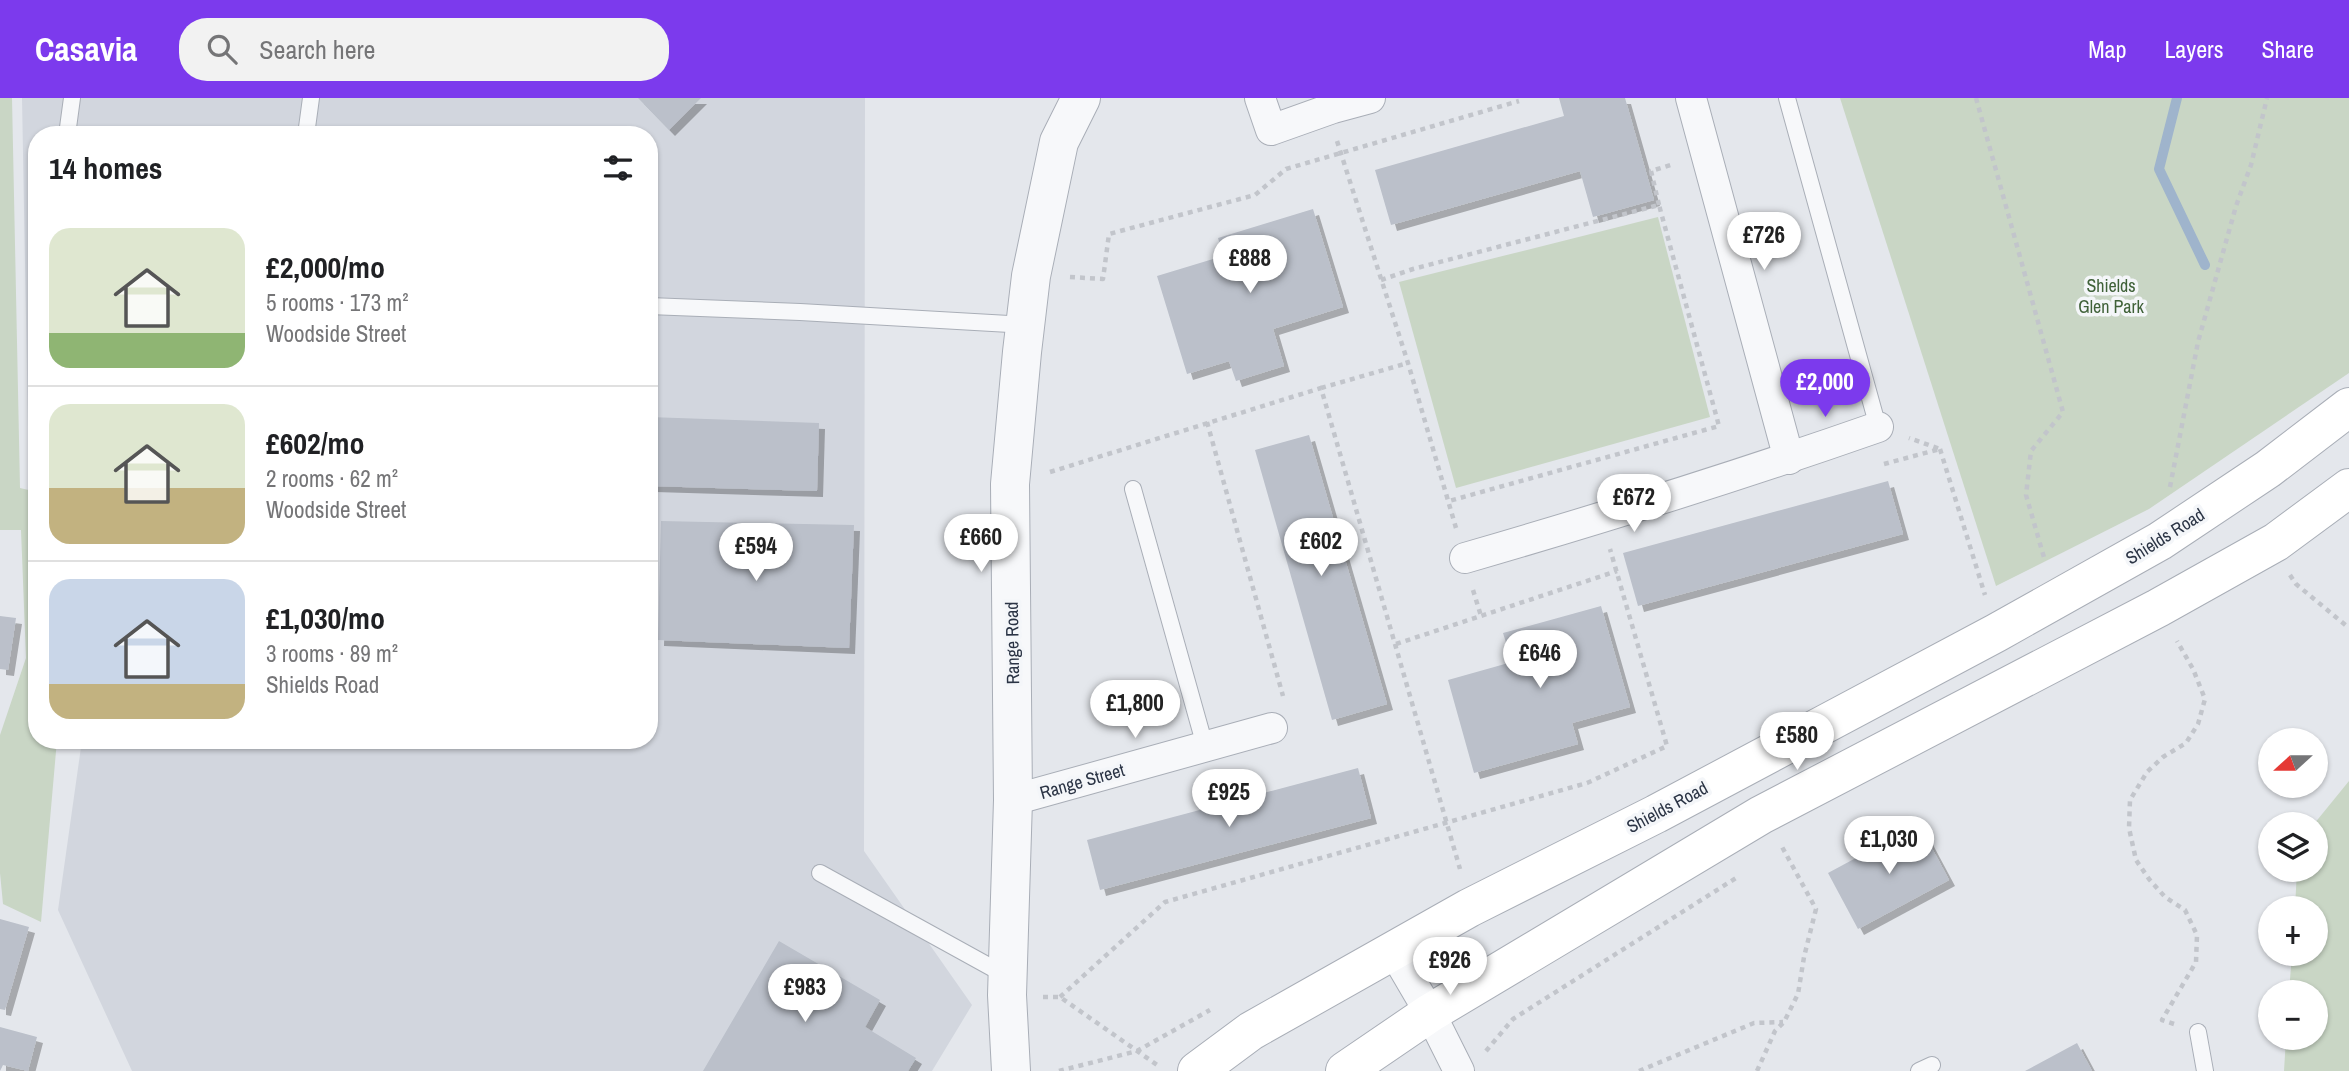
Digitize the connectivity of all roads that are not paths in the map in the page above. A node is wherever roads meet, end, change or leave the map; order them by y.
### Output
1 (72, 98) edge
2 (311, 98) edge
3 (1081, 98) edge
4 (1260, 98) edge
5 (1370, 98) edge
6 (1691, 98) edge
7 (1787, 98) edge
8 (68, 126) edge
9 (307, 126) edge
10 (658, 306) edge
11 (1025, 325) junction
12 (2349, 407) edge
13 (1878, 427) joint
14 (1788, 458) junction
15 (2349, 488) edge
16 (1133, 489) dead end
17 (1465, 558) road end
18 (1272, 728) road end
19 (1205, 746) junction
20 (1013, 800) junction
21 (820, 873) dead end
22 (1393, 950) junction
23 (1008, 986) junction
24 (1430, 1013) junction
25 (2198, 1032) road end
26 (1469, 1066) edge
27 (1011, 1071) edge
28 (1197, 1071) edge
29 (1345, 1071) edge
30 (2206, 1071) edge

1 - 8 lane
2 - 9 lane
3 - 11 street, Range Road
4 - 5 street
6 - 14 street
7 - 13 lane
10 - 11 lane
11 - 20 street, Range Road
12 - 22 main road, Shields Road
13 - 14 street
14 - 17 street
15 - 24 main road
16 - 19 lane
18 - 19 street, Range Street
19 - 20 street, Range Street
20 - 23 street, Range Road
21 - 23 lane
22 - 24 street
22 - 28 main road, Shields Road
23 - 27 street, Range Road
24 - 26 street
24 - 29 main road
25 - 30 lane

